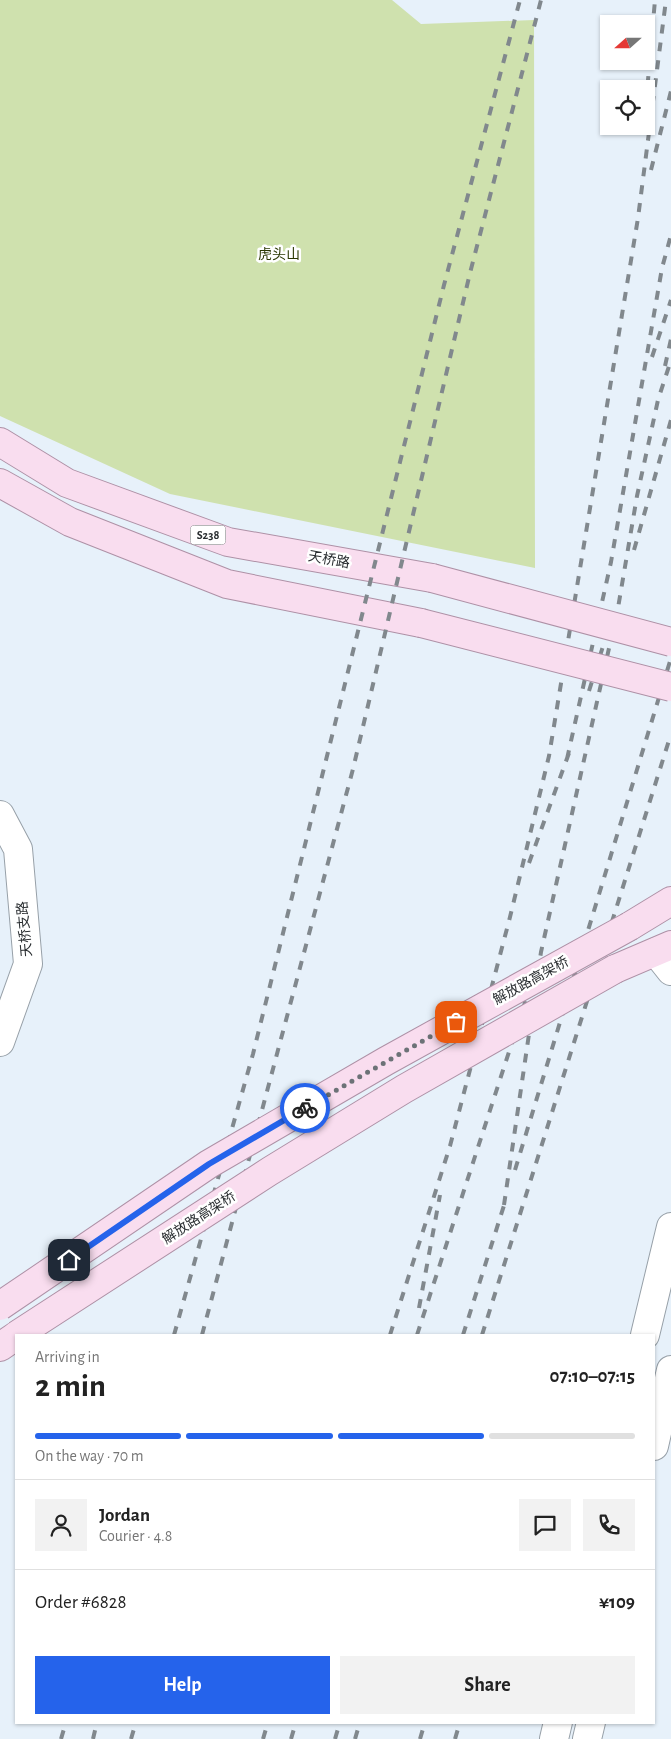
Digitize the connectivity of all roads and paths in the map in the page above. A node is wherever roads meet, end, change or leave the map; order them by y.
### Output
1 (0, 442) edge
2 (0, 483) edge
3 (671, 642) edge
4 (671, 686) edge
5 (0, 815) edge
6 (671, 901) edge
7 (666, 956) edge
8 (0, 1042) edge
9 (671, 1227) edge
10 (0, 1306) edge
11 (19, 1334) edge
12 (645, 1334) edge
13 (15, 1336) edge
14 (0, 1347) edge
15 (671, 1370) edge
16 (655, 1442) edge
17 (558, 1724) edge
18 (591, 1724) edge
19 (554, 1739) edge
20 (587, 1739) edge

1 - 3 main road, 天桥路 / S238, bridge
2 - 4 main road, bridge
5 - 8 street, 天桥支路
6 - 10 main road, 解放路高架桥, bridge
7 - 11 main road, 解放路高架桥, bridge
9 - 12 street
13 - 14 main road, 解放路高架桥
15 - 16 street
17 - 19 street
18 - 20 street

